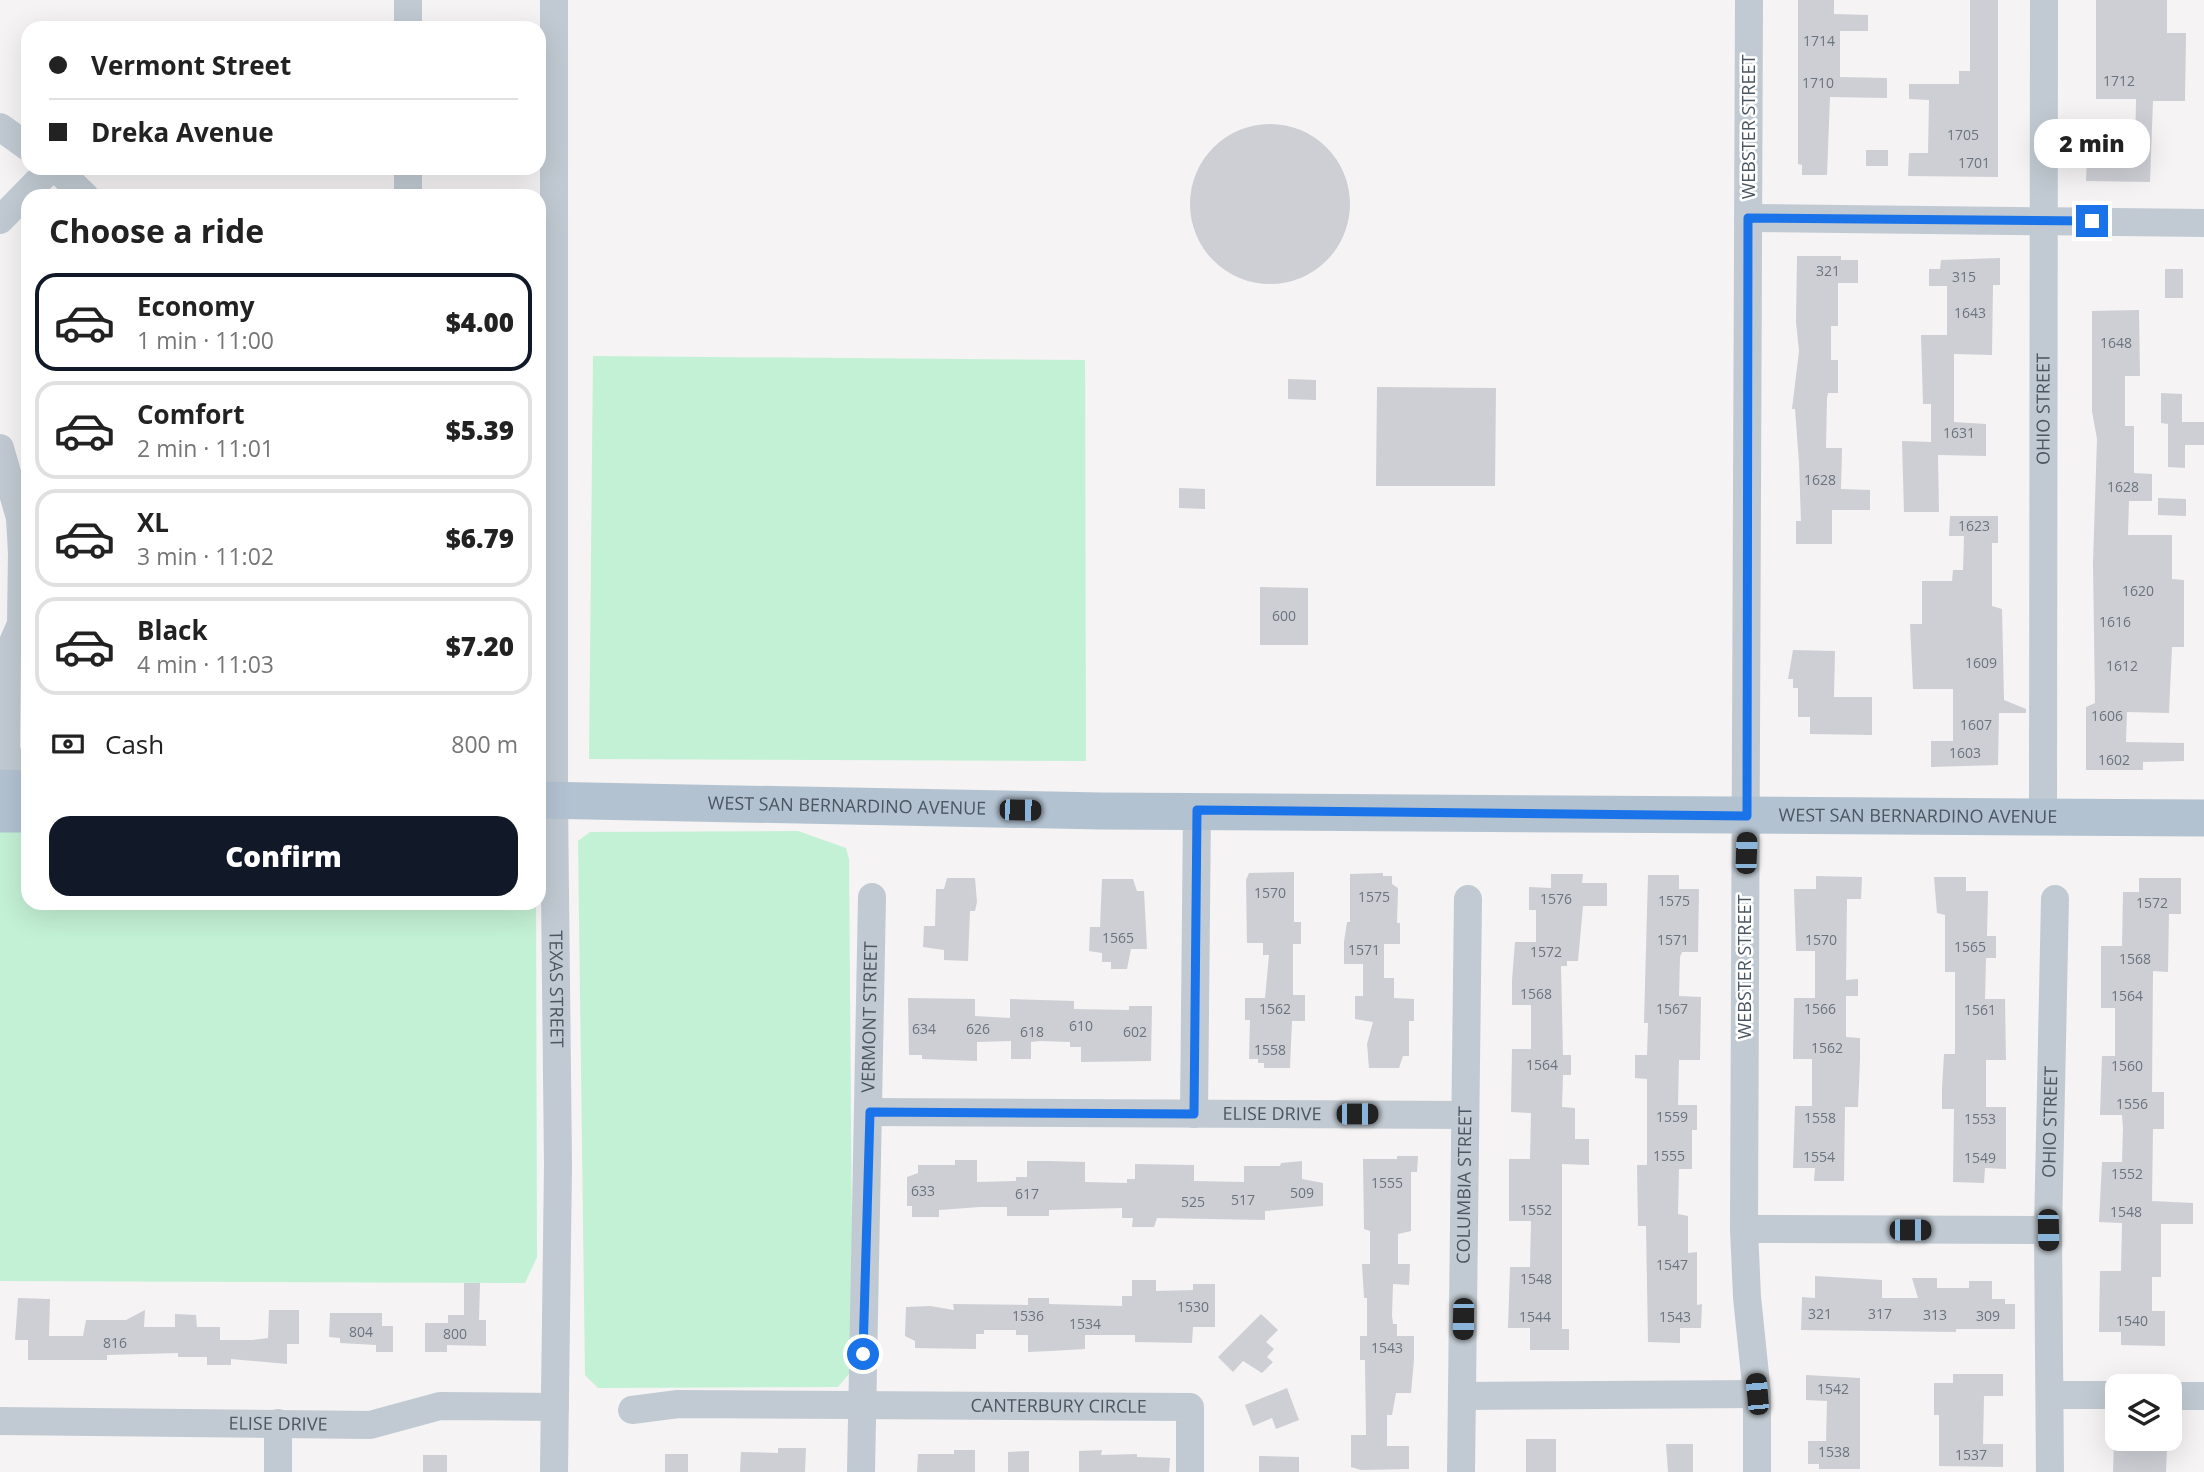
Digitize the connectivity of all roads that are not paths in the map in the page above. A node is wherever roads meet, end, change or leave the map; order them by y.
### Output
1 (408, 0) edge
2 (554, 0) edge
3 (1749, 0) edge
4 (2044, 0) edge
5 (408, 21) edge
6 (547, 117) edge
7 (0, 127) edge
8 (21, 143) edge
9 (547, 152) edge
10 (46, 175) edge
11 (61, 175) edge
12 (32, 189) edge
13 (77, 189) edge
14 (21, 199) edge
15 (1748, 218) junction
16 (0, 220) edge
17 (2042, 220) junction
18 (2204, 223) edge
19 (0, 448) edge
20 (19, 628) edge
21 (14, 794) edge
22 (547, 800) edge
23 (1197, 810) junction
24 (1747, 816) junction
25 (2043, 817) junction
26 (2204, 818) edge
27 (872, 897) dead end
28 (1468, 899) dead end
29 (2055, 899) dead end
30 (870, 1112) junction
31 (1194, 1114) junction
32 (1465, 1115) junction
33 (1744, 1229) junction
34 (2048, 1230) junction
35 (1757, 1394) junction
36 (2050, 1395) junction
37 (2105, 1395) edge
38 (1462, 1396) junction
39 (2182, 1396) edge
40 (2204, 1396) edge
41 (860, 1404) junction
42 (555, 1407) junction
43 (632, 1410) dead end
44 (0, 1421) edge
45 (278, 1423) junction
46 (278, 1472) edge
47 (554, 1472) edge
48 (861, 1472) edge
49 (1190, 1472) edge
50 (1461, 1472) edge
51 (1757, 1472) edge
52 (2050, 1472) edge

1 - 5 street
2 - 6 street, TEXAS STREET
3 - 15 street, WEBSTER STREET
4 - 17 street, OHIO STREET
6 - 9 street, TEXAS STREET
7 - 8 street
9 - 22 street, TEXAS STREET
10 - 12 street
11 - 13 street
14 - 16 street
15 - 17 street
15 - 24 street, WEBSTER STREET
17 - 18 street
17 - 25 street, OHIO STREET
19 - 20 street
20 - 21 street
22 - 23 main road, WEST SAN BERNARDINO AVENUE
22 - 42 street, TEXAS STREET
23 - 24 main road, WEST SAN BERNARDINO AVENUE
23 - 31 street
24 - 25 main road, WEST SAN BERNARDINO AVENUE
24 - 33 street, WEBSTER STREET
25 - 26 main road, WEST SAN BERNARDINO AVENUE
27 - 30 street, VERMONT STREET
28 - 32 street, COLUMBIA STREET
29 - 34 street, OHIO STREET
30 - 31 street, ELISE DRIVE
30 - 41 street, VERMONT STREET
31 - 32 street, ELISE DRIVE
32 - 38 street, COLUMBIA STREET
33 - 34 street
33 - 35 street, WEBSTER STREET
34 - 36 street, OHIO STREET
35 - 38 street
35 - 51 street, WEBSTER STREET
36 - 37 street
36 - 52 street, OHIO STREET
38 - 50 street, COLUMBIA STREET
39 - 40 street
41 - 43 street
41 - 48 street, VERMONT STREET
41 - 49 street, CANTERBURY CIRCLE
42 - 45 street, ELISE DRIVE
42 - 47 street, TEXAS STREET
44 - 45 street, ELISE DRIVE
45 - 46 street

